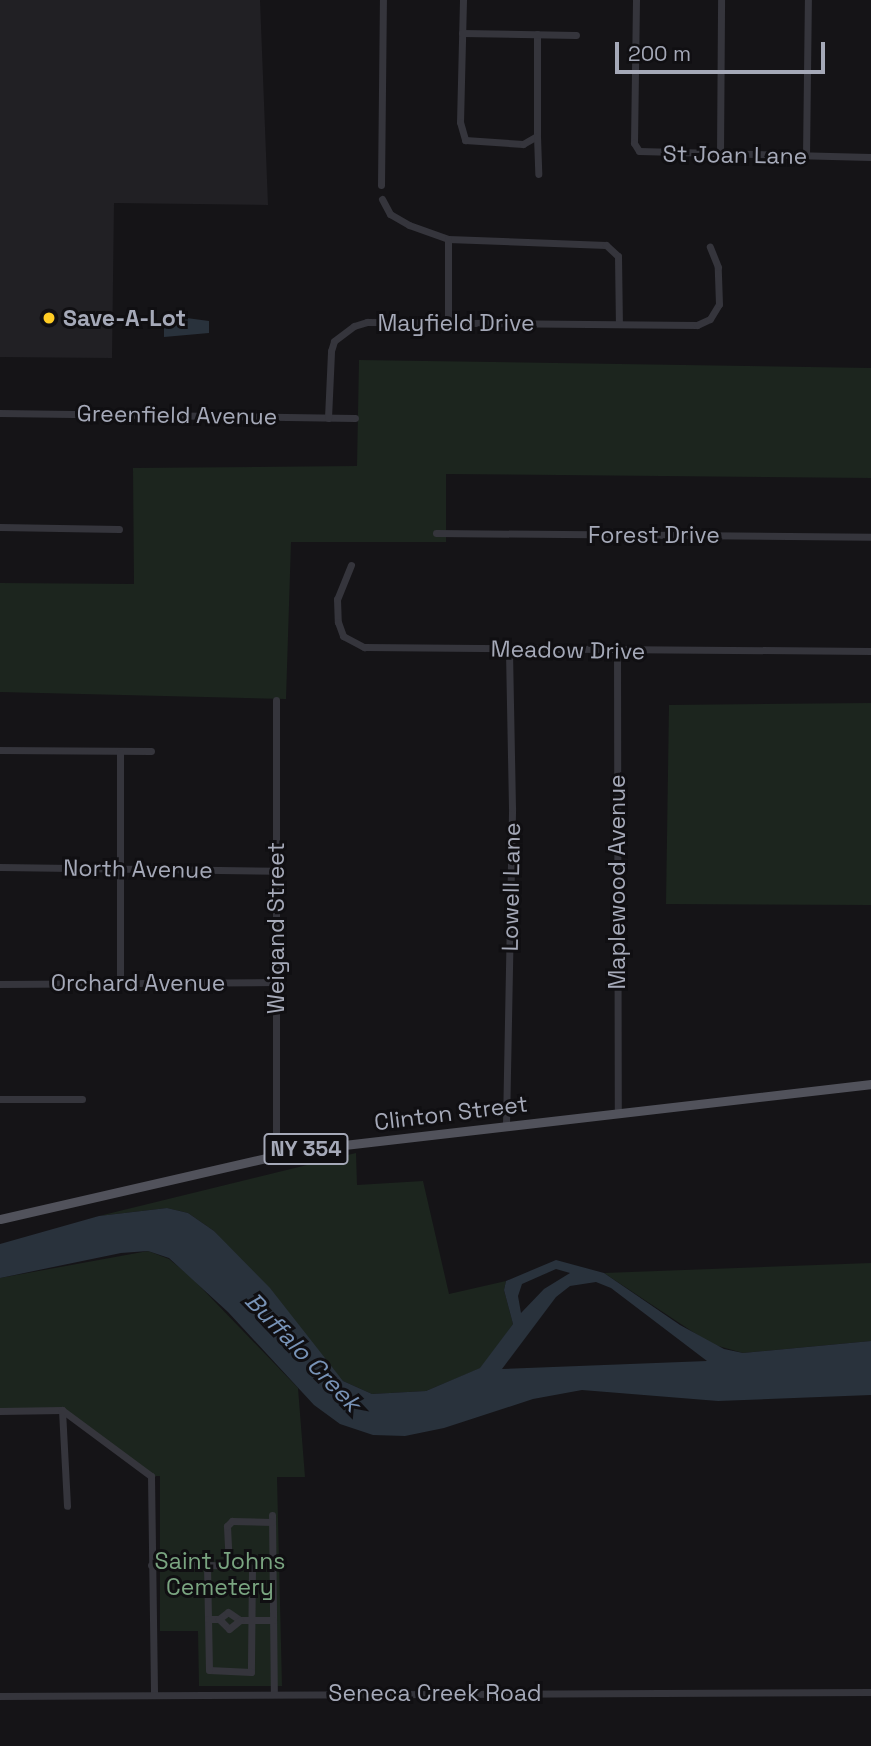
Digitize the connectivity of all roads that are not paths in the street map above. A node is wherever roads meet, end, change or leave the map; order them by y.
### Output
1 (383, 0) edge
2 (463, 0) edge
3 (636, 0) edge
4 (721, 0) edge
5 (808, 0) edge
6 (462, 33) junction
7 (537, 34) junction
8 (576, 35) dead end
9 (537, 136) junction
10 (720, 155) junction
11 (806, 156) junction
12 (871, 157) edge
13 (538, 174) dead end
14 (381, 185) dead end
15 (382, 199) dead end
16 (447, 239) junction
17 (710, 247) dead end
18 (447, 323) junction
19 (619, 324) junction
20 (0, 413) edge
21 (328, 418) junction
22 (355, 418) dead end
23 (0, 527) edge
24 (119, 529) dead end
25 (436, 534) dead end
26 (871, 537) edge
27 (351, 565) dead end
28 (509, 649) junction
29 (617, 651) junction
30 (871, 651) edge
31 (276, 700) dead end
32 (0, 750) edge
33 (120, 751) junction
34 (151, 751) dead end
35 (0, 867) edge
36 (120, 869) junction
37 (276, 871) junction
38 (120, 982) junction
39 (276, 982) junction
40 (0, 984) edge
41 (871, 1084) edge
42 (0, 1099) edge
43 (82, 1099) dead end
44 (618, 1112) junction
45 (506, 1125) junction
46 (276, 1156) junction
47 (0, 1219) edge
48 (62, 1410) junction
49 (0, 1411) edge
50 (67, 1506) dead end
51 (152, 1565) junction
52 (208, 1565) junction
53 (229, 1566) junction
54 (208, 1619) junction
55 (219, 1619) junction
56 (240, 1620) junction
57 (253, 1620) junction
58 (273, 1620) junction
59 (871, 1692) edge
60 (274, 1694) junction
61 (154, 1695) junction
62 (0, 1696) edge

1 - 14 street
2 - 6 street
3 - 10 street, St Joan Lane
4 - 10 street
5 - 11 street
6 - 7 street
6 - 9 street
7 - 8 street
7 - 9 street
9 - 13 street
10 - 11 street, St Joan Lane
11 - 12 street, St Joan Lane
15 - 16 street
16 - 18 street
16 - 19 street
17 - 19 street, Mayfield Drive
18 - 19 street, Mayfield Drive
18 - 21 street, Mayfield Drive
20 - 21 street, Greenfield Avenue
21 - 22 street, Greenfield Avenue
23 - 24 street
25 - 26 street, Forest Drive
27 - 28 street, Meadow Drive
28 - 29 street, Meadow Drive
28 - 45 street, Lowell Lane
29 - 30 street, Meadow Drive
29 - 44 street, Maplewood Avenue
31 - 37 street, Weigand Street
32 - 33 street
33 - 34 street
33 - 36 street
35 - 36 street, North Avenue
36 - 37 street, North Avenue
36 - 38 street
37 - 39 street, Weigand Street
38 - 39 street, Orchard Avenue
38 - 40 street, Orchard Avenue
39 - 46 street, Weigand Street
41 - 44 main road, Clinton Street / NY 354
42 - 43 street
44 - 45 main road, Clinton Street / NY 354
45 - 46 main road, Clinton Street / NY 354
46 - 47 main road, Clinton Street / NY 354
48 - 49 street
48 - 50 street
48 - 51 street
51 - 52 street
51 - 61 street
52 - 53 street
52 - 54 street
53 - 57 street
53 - 58 street
54 - 55 street
54 - 57 street
55 - 56 street
55 - 56 street
56 - 57 street
57 - 58 street
58 - 60 street
59 - 60 street, Seneca Creek Road
60 - 61 street, Seneca Creek Road
61 - 62 street, Seneca Creek Road

